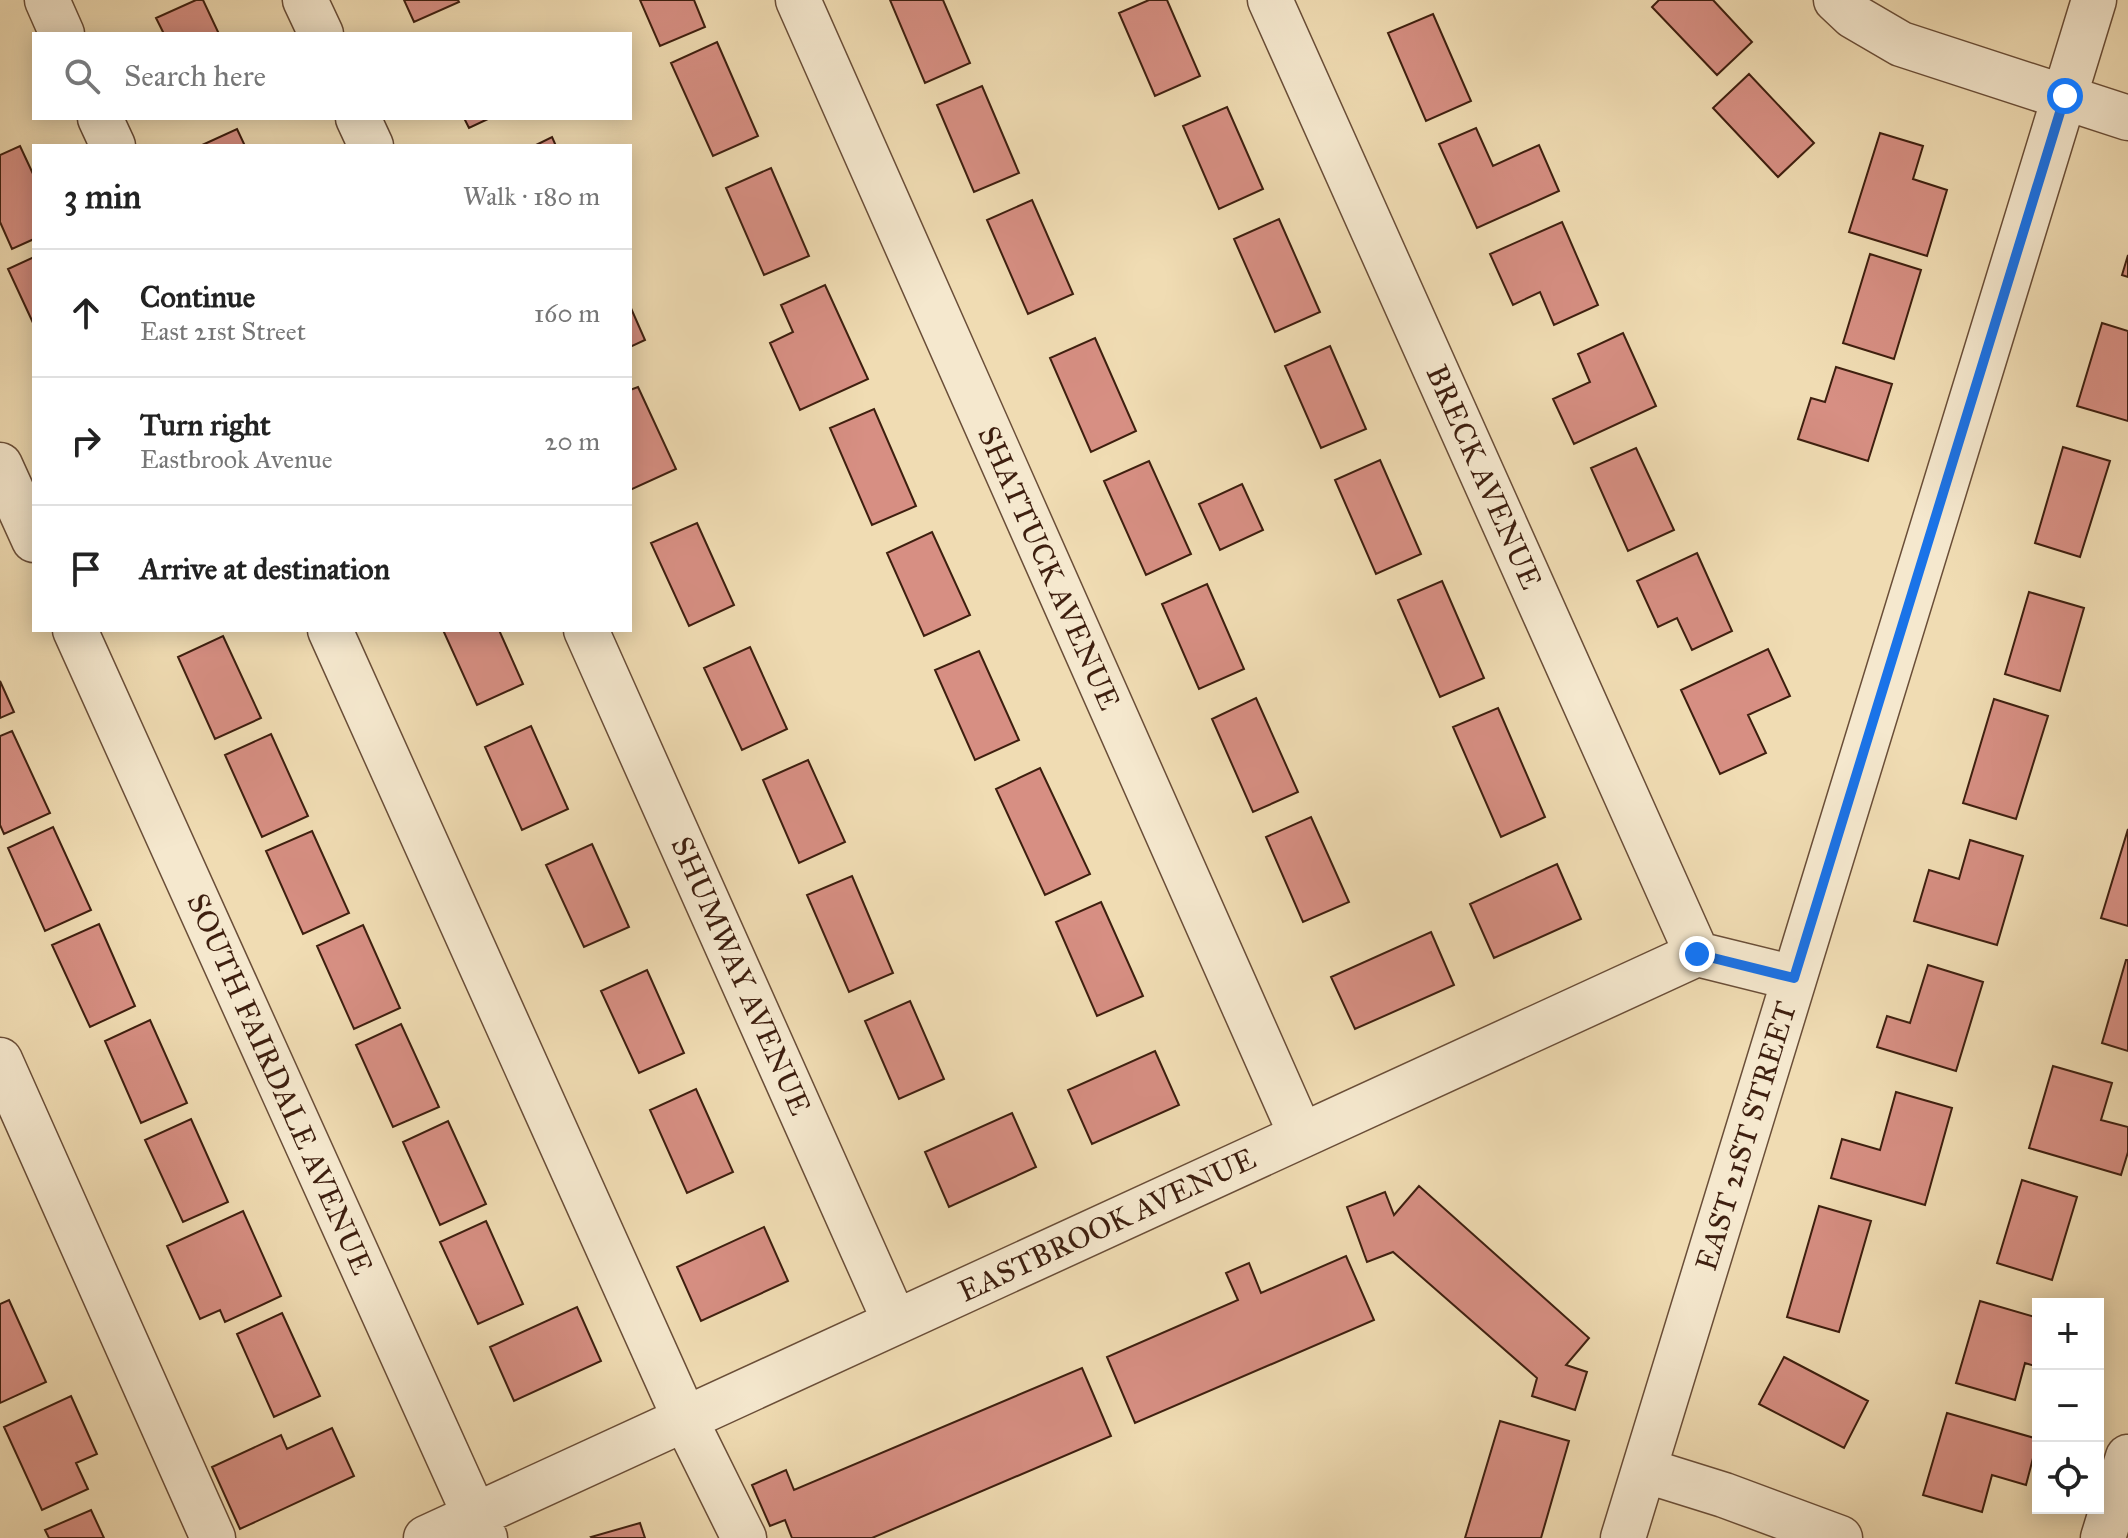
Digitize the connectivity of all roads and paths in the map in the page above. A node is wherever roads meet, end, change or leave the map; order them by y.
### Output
1 (47, 0) edge
2 (305, 0) edge
3 (798, 0) edge
4 (1270, 0) edge
5 (1836, 0) edge
6 (2094, 0) edge
7 (61, 32) edge
8 (320, 32) edge
9 (2065, 96) junction
10 (2128, 118) edge
11 (101, 120) edge
12 (359, 120) edge
13 (112, 144) edge
14 (370, 144) edge
15 (0, 465) edge
16 (32, 536) edge
17 (76, 632) edge
18 (331, 632) edge
19 (587, 632) edge
20 (1697, 954) junction
21 (1794, 978) junction
22 (0, 1060) edge
23 (1301, 1135) junction
24 (895, 1322) junction
25 (685, 1419) junction
26 (2128, 1457) edge
27 (1644, 1470) junction
28 (480, 1527) edge
29 (213, 1538) edge
30 (426, 1538) edge
31 (744, 1538) edge
32 (1623, 1538) edge
33 (1840, 1538) edge
34 (2103, 1538) edge

1 - 7 street
2 - 8 street
3 - 23 street, SHATTUCK AVENUE
4 - 20 street, BRECK AVENUE
5 - 9 street
6 - 9 street, EAST 21ST STREET
9 - 10 street
9 - 21 street, EAST 21ST STREET
11 - 13 street
12 - 14 street
15 - 16 street
17 - 28 street, SOUTH FAIRDALE AVENUE
18 - 25 street
19 - 24 street, SHUMWAY AVENUE
20 - 21 street
20 - 23 street, EASTBROOK AVENUE
21 - 27 street, EAST 21ST STREET
22 - 29 street
23 - 24 street, EASTBROOK AVENUE
24 - 25 street, EASTBROOK AVENUE
25 - 28 street, EASTBROOK AVENUE
25 - 31 street
26 - 34 street
27 - 32 street, EAST 21ST STREET
27 - 33 street
28 - 30 street, EASTBROOK AVENUE

